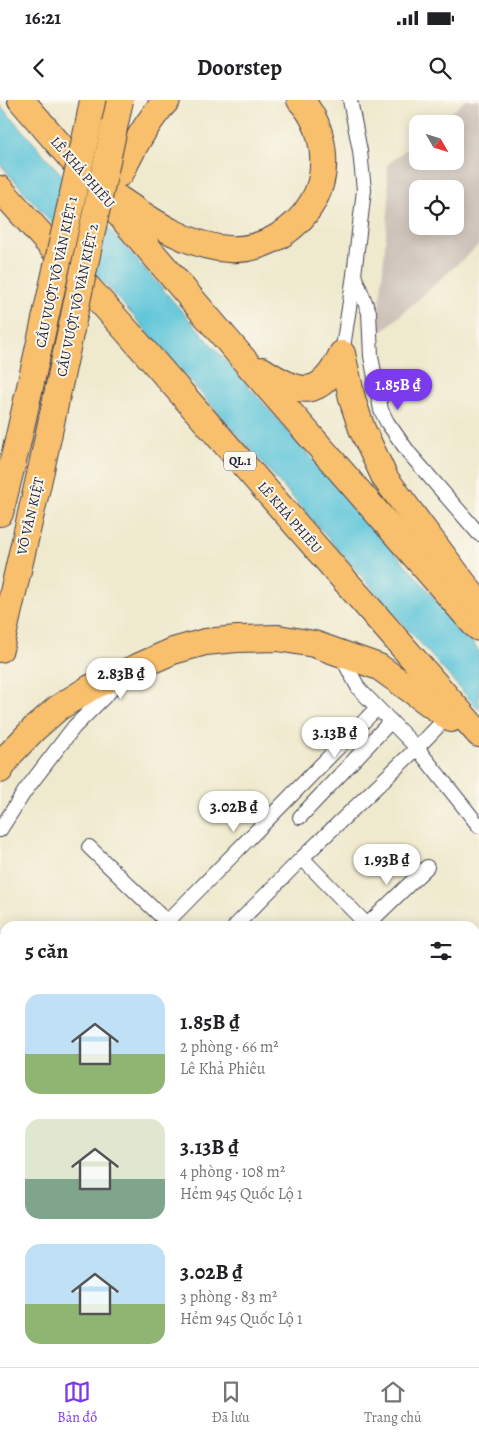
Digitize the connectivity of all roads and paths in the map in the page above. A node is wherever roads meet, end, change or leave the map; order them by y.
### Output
1 (21, 100) edge
2 (120, 100) edge
3 (167, 100) edge
4 (300, 100) edge
5 (350, 100) edge
6 (91, 107) edge
7 (91, 181) junction
8 (0, 189) edge
9 (354, 275) junction
10 (239, 354) junction
11 (342, 354) junction
12 (40, 470) junction
13 (0, 513) edge
14 (479, 534) edge
15 (479, 604) edge
16 (479, 628) edge
17 (0, 649) edge
18 (339, 653) junction
19 (84, 704) junction
20 (377, 708) junction
21 (448, 716) junction
22 (391, 721) junction
23 (479, 734) edge
24 (479, 740) edge
25 (417, 748) junction
26 (0, 770) edge
27 (300, 817) dead end
28 (479, 826) edge
29 (0, 830) edge
30 (89, 847) dead end
31 (302, 858) junction
32 (427, 867) dead end
33 (166, 921) edge
34 (168, 921) edge
35 (240, 921) edge
36 (363, 921) edge
37 (373, 921) edge

1 - 7 highway, LÊ KHẢ PHIÊU
2 - 12 highway, CẦU VƯỢT VÕ VĂN KIỆT 2, bridge
3 - 12 highway, bridge
4 - 7 highway
5 - 9 street
6 - 13 highway, CẦU VƯỢT VÕ VĂN KIỆT 1, bridge
7 - 10 highway, LÊ KHẢ PHIÊU
8 - 23 highway, LÊ KHẢ PHIÊU / QL.1
9 - 11 street
9 - 14 street
10 - 11 highway
10 - 16 highway, LÊ KHẢ PHIÊU
11 - 15 highway
12 - 17 highway, VÕ VĂN KIỆT
18 - 19 highway
18 - 20 street
18 - 21 highway
19 - 26 highway
19 - 29 street
20 - 22 street
20 - 34 street
21 - 24 highway
21 - 25 street
22 - 25 street
22 - 27 street
25 - 28 street
25 - 31 street
30 - 33 street
31 - 35 street
31 - 36 street
32 - 37 street

